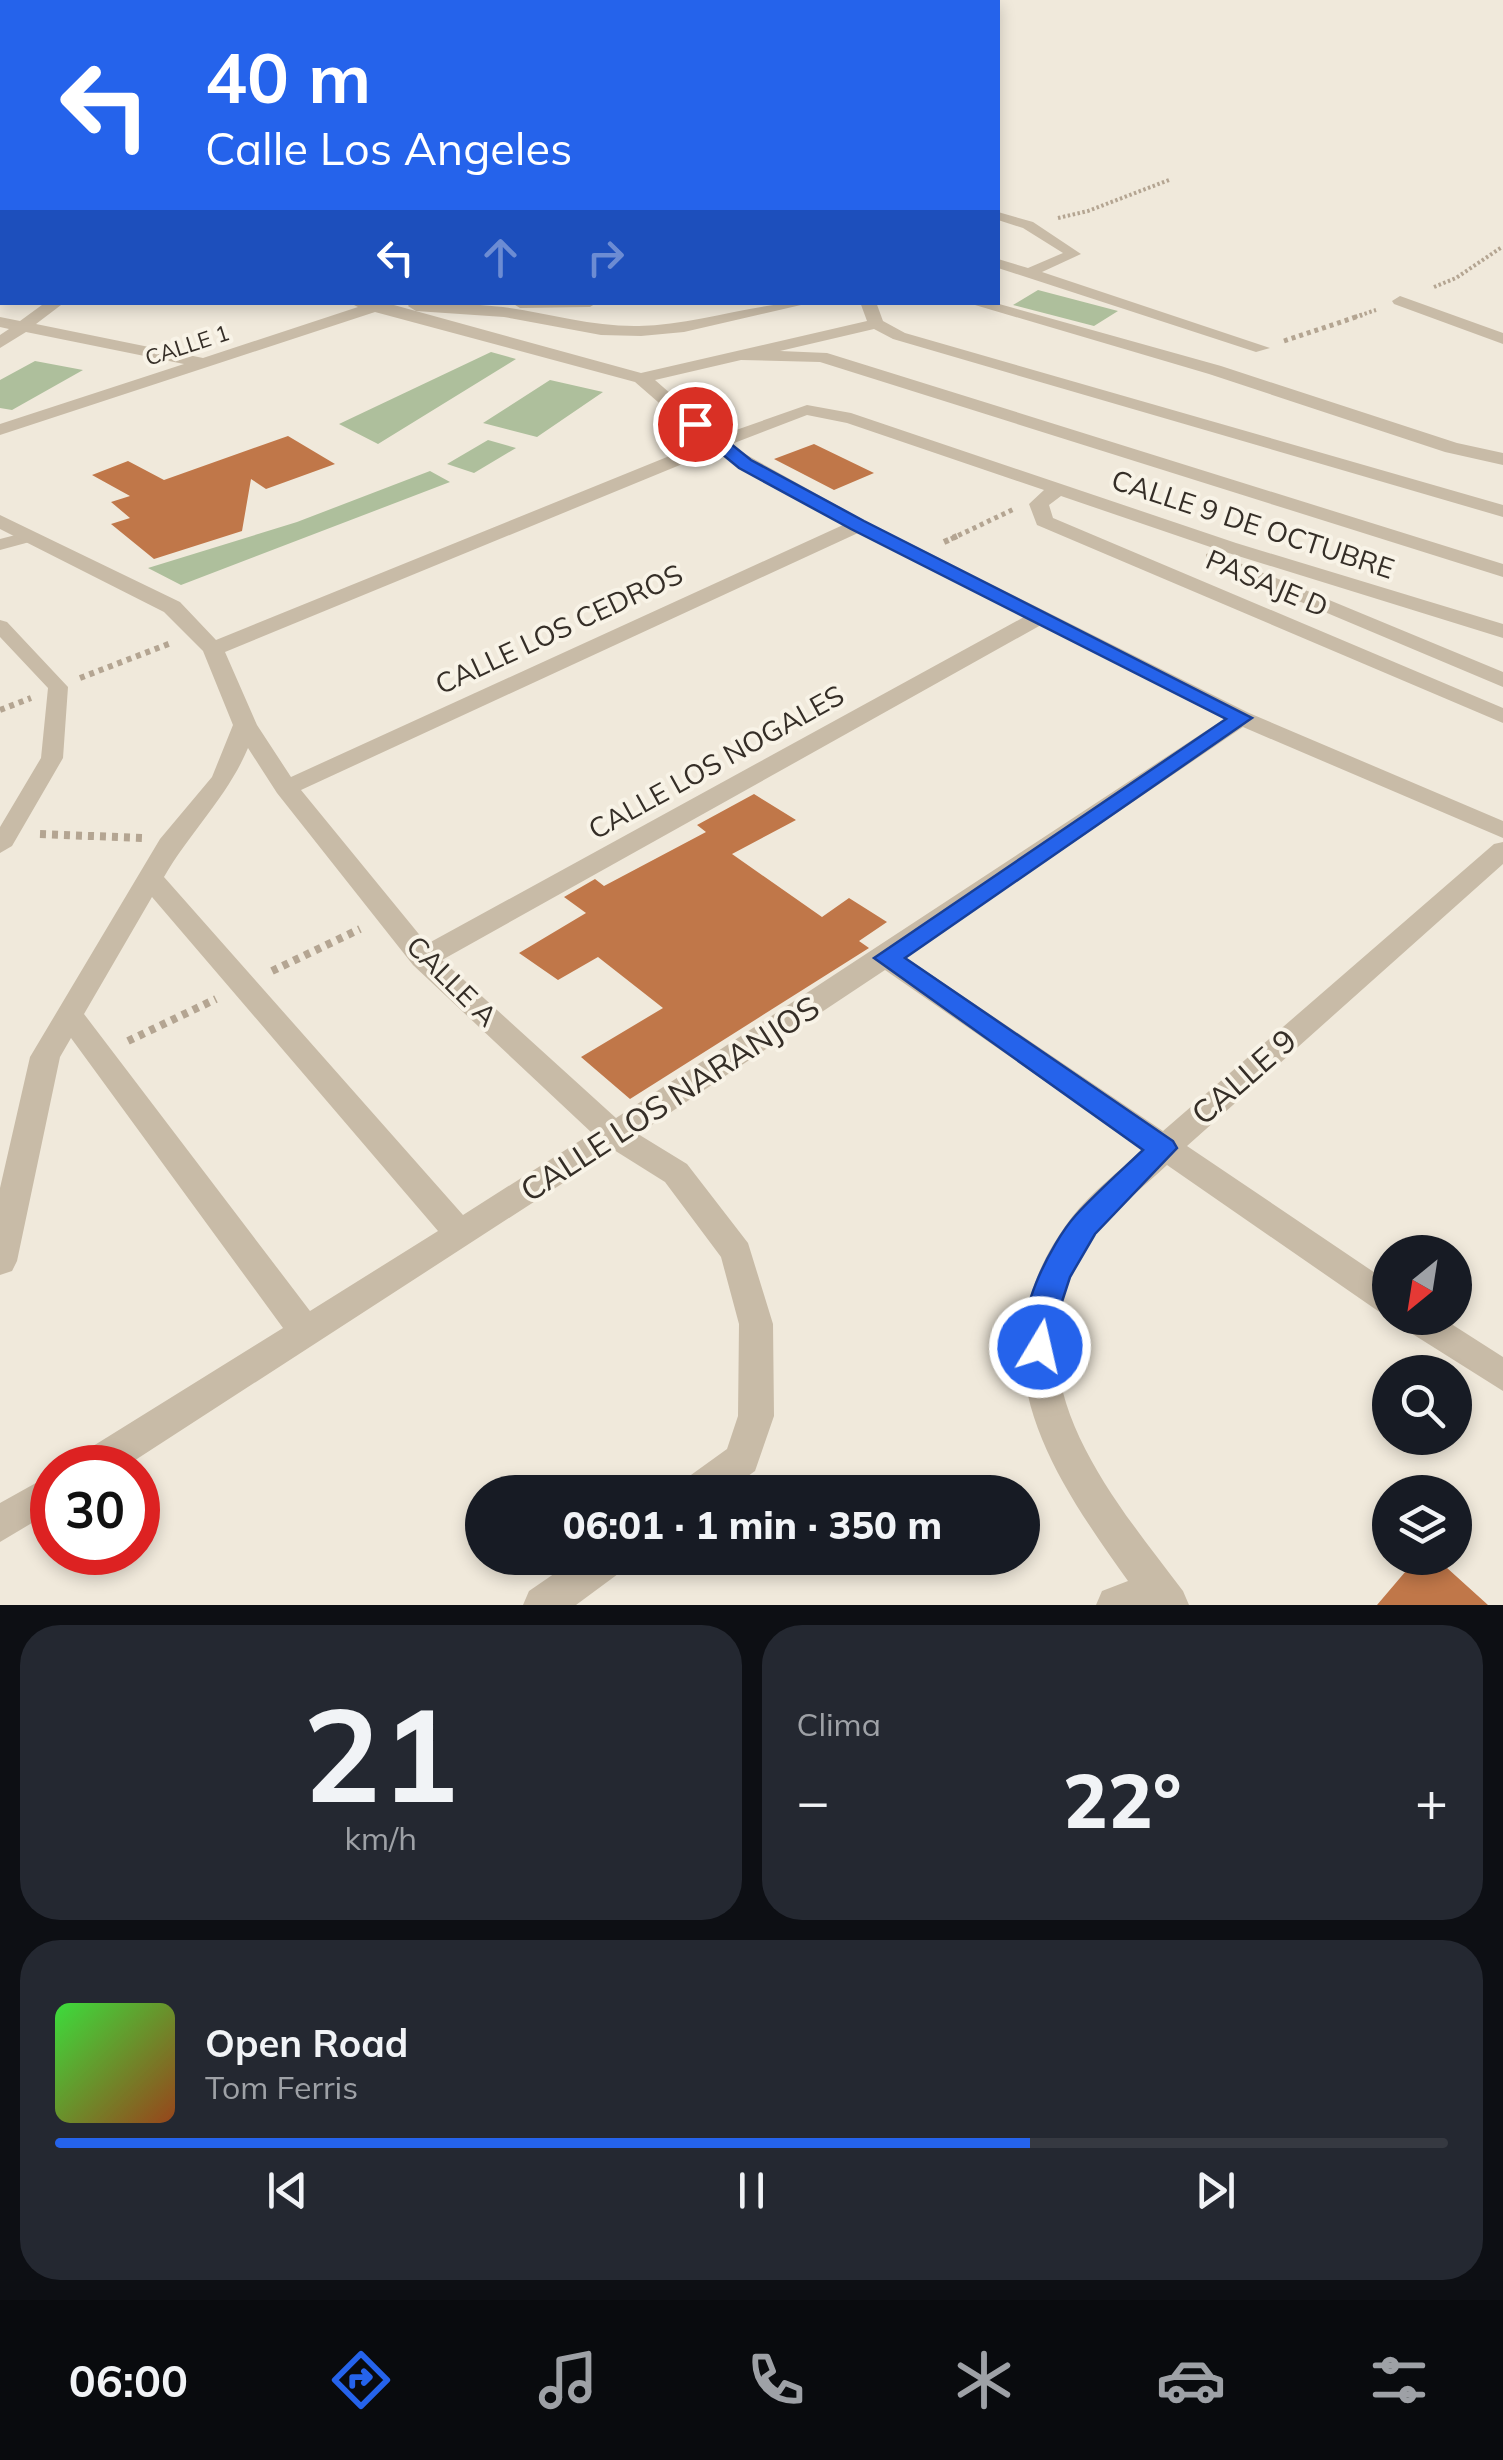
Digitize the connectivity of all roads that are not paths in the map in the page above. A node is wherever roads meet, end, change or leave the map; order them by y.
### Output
1 (1000, 217) edge
2 (1000, 264) edge
3 (1026, 274) junction
4 (1400, 302) dead end
5 (53, 305) edge
6 (372, 305) edge
7 (379, 305) edge
8 (391, 305) edge
9 (789, 305) edge
10 (869, 305) edge
11 (984, 305) edge
12 (0, 322) edge
13 (876, 324) junction
14 (21, 328) junction
15 (1503, 338) edge
16 (0, 343) edge
17 (1262, 348) dead end
18 (738, 356) junction
19 (203, 363) junction
20 (641, 378) junction
21 (0, 430) edge
22 (717, 445) junction
23 (1503, 460) edge
24 (1053, 492) junction
25 (1503, 512) edge
26 (0, 521) edge
27 (858, 525) junction
28 (31, 536) junction
29 (0, 545) edge
30 (1503, 571) edge
31 (1038, 618) junction
32 (0, 626) edge
33 (1503, 631) edge
34 (205, 641) junction
35 (1503, 680) edge
36 (1503, 716) edge
37 (1241, 718) junction
38 (245, 725) junction
39 (286, 788) junction
40 (1503, 830) edge
41 (4, 839) edge
42 (1503, 850) edge
43 (150, 878) junction
44 (423, 958) junction
45 (887, 958) junction
46 (70, 1016) junction
47 (616, 1136) junction
48 (1163, 1148) junction
49 (461, 1235) junction
50 (0, 1261) edge
51 (1372, 1289) edge
52 (306, 1333) junction
53 (1441, 1335) edge
54 (1503, 1376) edge
55 (127, 1445) edge
56 (720, 1475) edge
57 (30, 1505) edge
58 (0, 1524) edge
59 (584, 1575) edge
60 (1162, 1598) edge
61 (543, 1605) edge
62 (1116, 1605) edge

1 - 3 street
2 - 3 street
3 - 17 street
4 - 15 street
5 - 14 street
6 - 19 street, CALLE 1
7 - 20 street
8 - 9 street
10 - 13 street
11 - 23 street
12 - 14 street
13 - 18 street
13 - 25 street
14 - 16 street
14 - 19 street
18 - 20 street
18 - 30 street
19 - 21 street, CALLE 1
20 - 22 street
22 - 24 street, CALLE 9 DE OCTUBRE
22 - 27 street
22 - 34 street, CALLE 9 DE OCTUBRE
24 - 33 street, CALLE 9 DE OCTUBRE
24 - 35 street
24 - 36 street, PASAJE D
26 - 28 street, CALLE A
27 - 31 street
27 - 39 street, CALLE LOS CEDROS
28 - 29 lane
28 - 34 street, CALLE A
31 - 37 street
31 - 44 street, CALLE LOS NOGALES
32 - 41 lane
34 - 38 street, CALLE A
37 - 40 street
37 - 45 street, CALLE LOS NARANJOS
38 - 39 street, CALLE A
38 - 43 street
39 - 44 street, CALLE A
42 - 48 street, CALLE 9
43 - 46 street
43 - 49 street
44 - 47 street, CALLE A
45 - 47 street, CALLE LOS NARANJOS
45 - 48 street
46 - 50 street
46 - 52 street
47 - 49 street, CALLE LOS NARANJOS
47 - 56 street, CALLE A
48 - 51 street
48 - 60 street, CALLE 9
49 - 52 street, CALLE LOS NARANJOS
52 - 55 street, CALLE LOS NARANJOS
53 - 54 street
57 - 58 street
59 - 61 street
60 - 62 street

